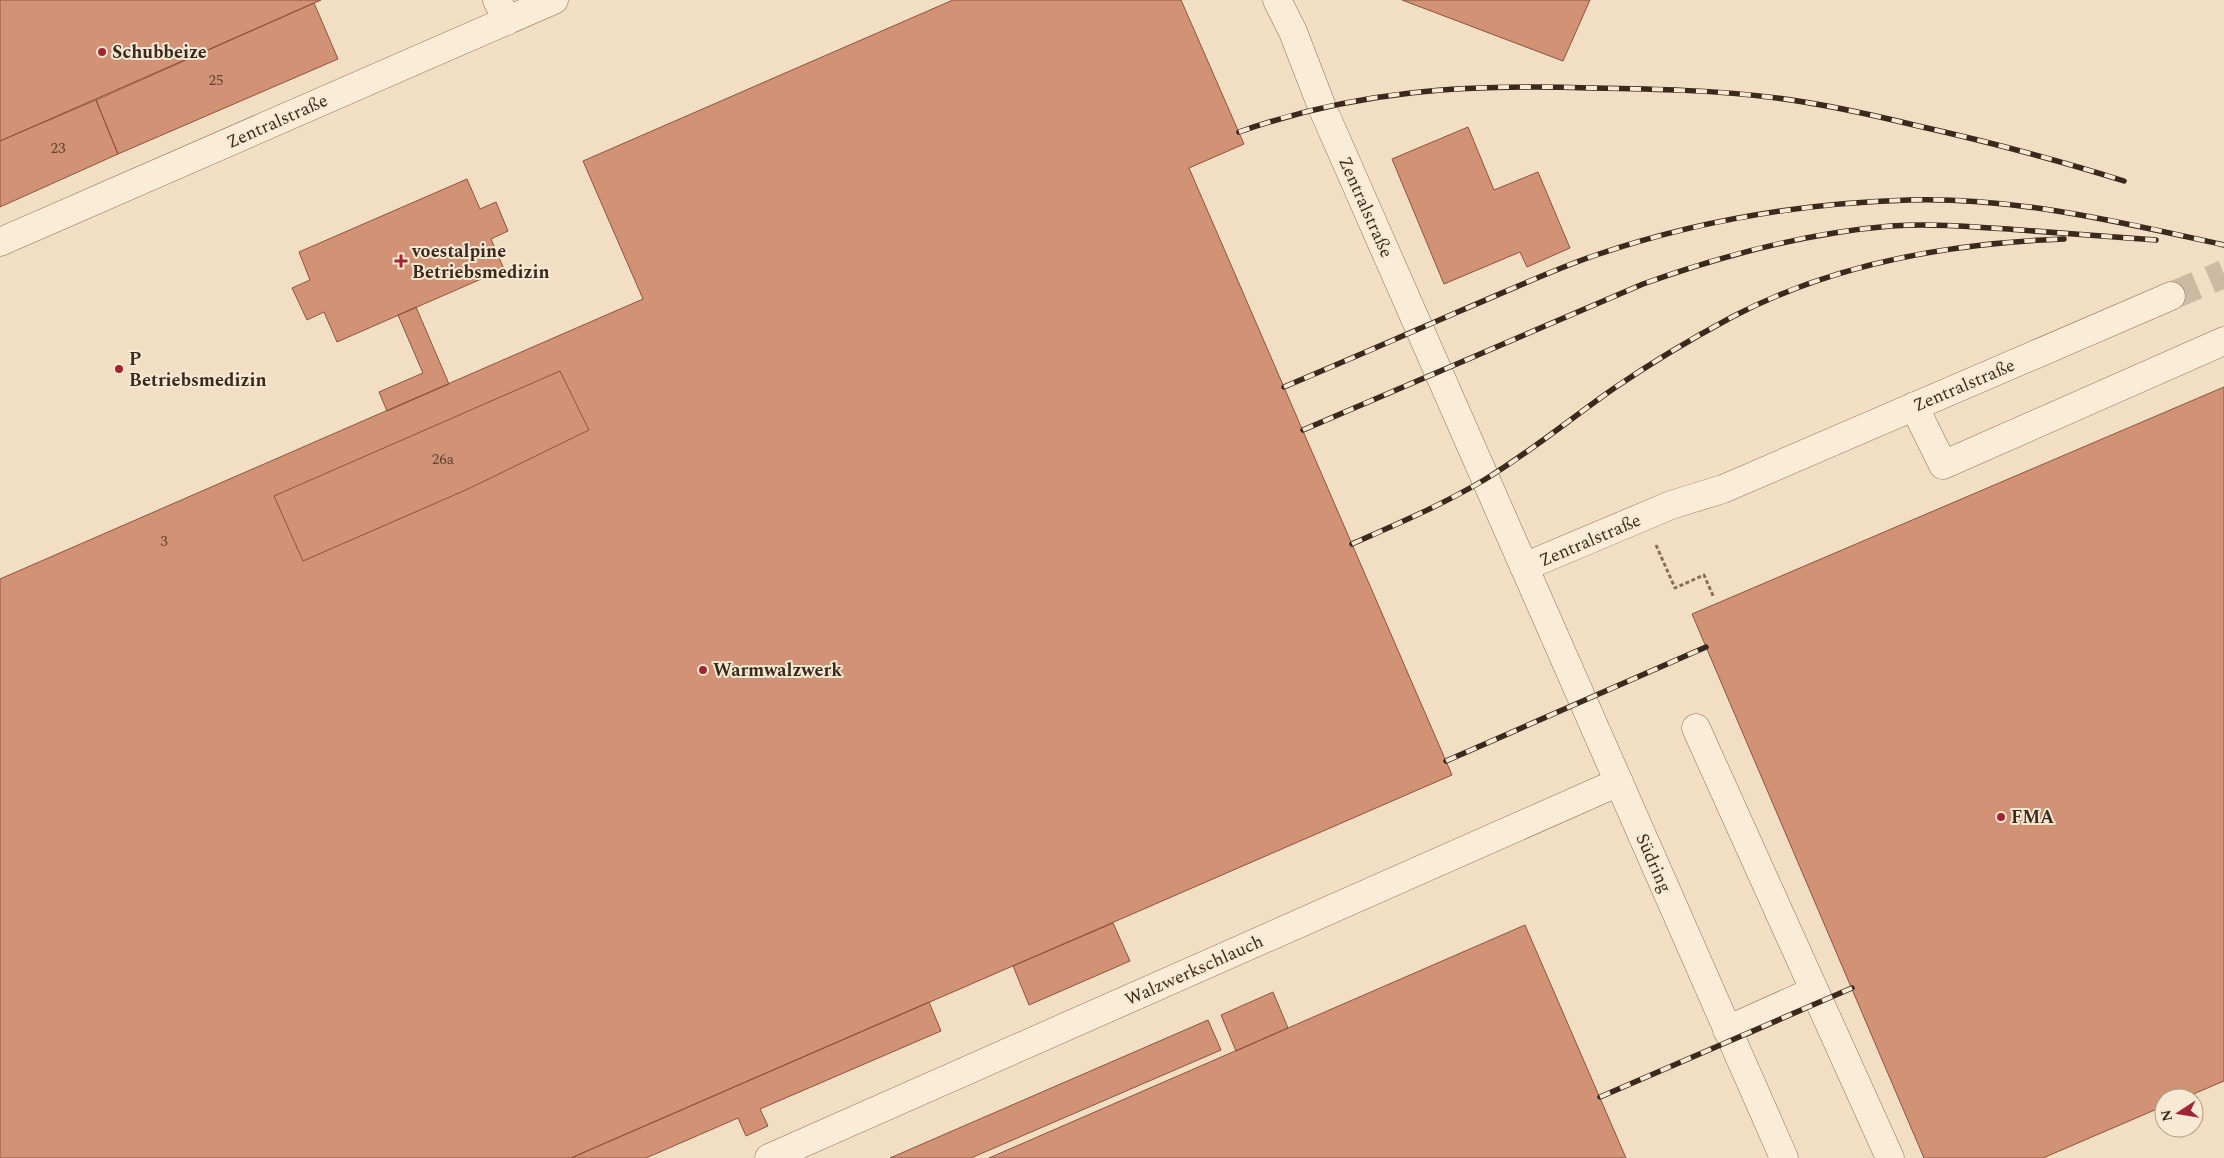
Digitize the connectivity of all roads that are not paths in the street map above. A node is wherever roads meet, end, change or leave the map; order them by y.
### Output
1 (554, 0) edge
2 (1277, 0) edge
3 (502, 10) edge
4 (0, 242) edge
5 (2171, 296) tunnel mouth
6 (2224, 341) edge
7 (1914, 406) junction
8 (1524, 567) junction
9 (1696, 728) dead end
10 (1619, 782) junction
11 (1814, 991) junction
12 (1728, 1030) junction
13 (769, 1158) edge
14 (1784, 1158) edge
15 (1890, 1158) edge

1 - 3 street, Zentralstraße
2 - 8 street, Zentralstraße
3 - 4 street, Zentralstraße
5 - 7 street, Zentralstraße
6 - 7 street
7 - 8 street, Zentralstraße
8 - 10 street, Südring
9 - 11 street
10 - 12 street, Südring
10 - 13 street, Walzwerkschlauch
11 - 12 street
11 - 15 street
12 - 14 street, Südring

